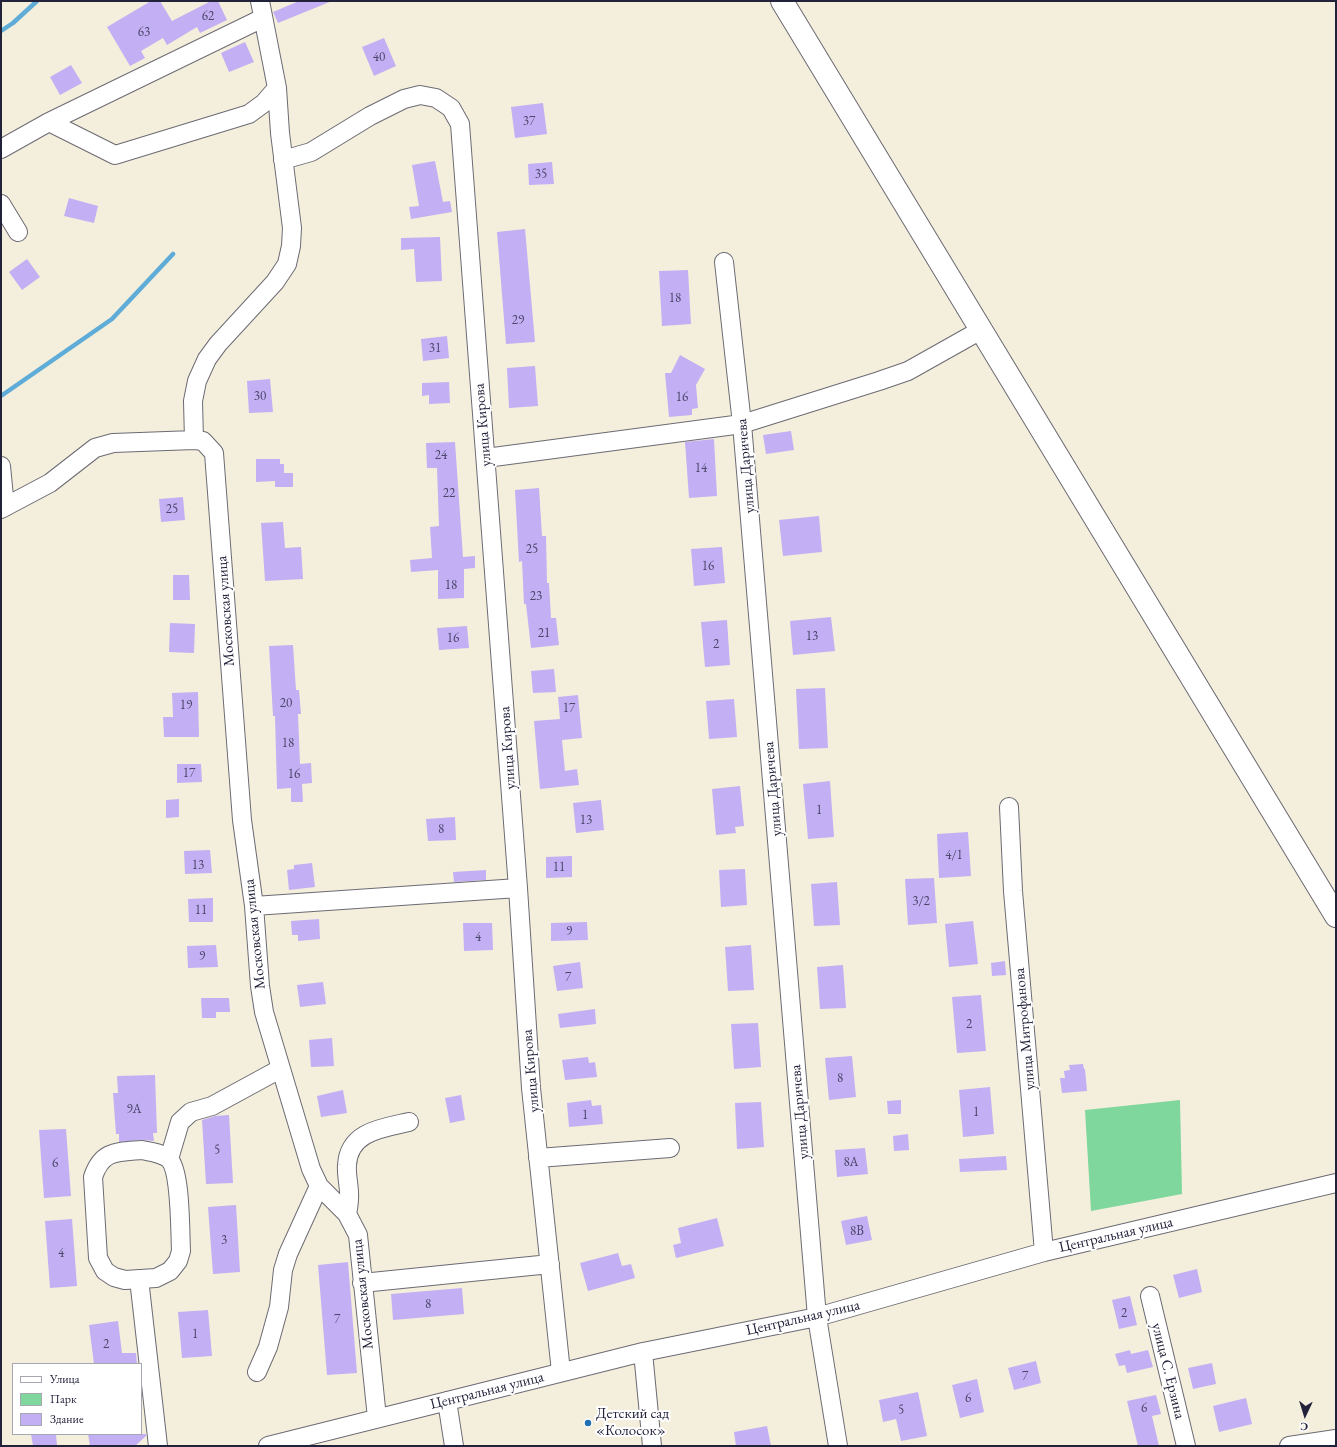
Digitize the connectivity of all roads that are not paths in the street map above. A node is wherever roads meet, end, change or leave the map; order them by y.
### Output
1 (782, 1) edge
2 (261, 9) edge
3 (277, 88) junction
4 (249, 114) junction
5 (49, 122) junction
6 (280, 133) junction
7 (1, 148) edge
8 (283, 160) junction
9 (1, 204) edge
10 (18, 232) dead end
11 (724, 262) dead end
12 (980, 330) junction
13 (742, 424) junction
14 (194, 440) junction
15 (486, 458) junction
16 (1, 466) edge
17 (3, 508) edge
18 (1009, 807) dead end
19 (518, 888) junction
20 (254, 906) junction
21 (1336, 916) edge
22 (280, 1069) junction
23 (409, 1122) dead end
24 (670, 1148) dead end
25 (538, 1158) junction
26 (168, 1159) junction
27 (1336, 1183) edge
28 (319, 1186) junction
29 (347, 1214) junction
30 (1044, 1252) junction
31 (550, 1264) junction
32 (139, 1279) junction
33 (362, 1283) junction
34 (1150, 1296) dead end
35 (817, 1316) junction
36 (643, 1352) junction
37 (257, 1372) dead end
38 (561, 1372) junction
39 (447, 1401) junction
40 (377, 1418) junction
41 (1336, 1440) edge
42 (158, 1446) edge
43 (268, 1446) edge
44 (454, 1446) edge
45 (652, 1446) edge
46 (838, 1446) edge
47 (1186, 1446) edge
48 (1289, 1446) edge

1 - 12 main road
2 - 3 street
2 - 5 street
3 - 4 street
3 - 6 street
4 - 5 street
4 - 6 street
5 - 7 street
6 - 8 street
8 - 14 street
8 - 15 street, улица Кирова
9 - 10 street
11 - 13 street, улица Даричева
12 - 13 street
12 - 21 main road
13 - 15 street
13 - 35 street, улица Даричева
14 - 17 street
14 - 20 street, Московская улица
15 - 19 street, улица Кирова
16 - 17 street
18 - 30 street, улица Митрофанова
19 - 20 street
19 - 25 street, улица Кирова
20 - 22 street, Московская улица
22 - 26 street
22 - 28 street, Московская улица
23 - 29 street
24 - 25 street
25 - 31 street, улица Кирова
26 - 32 street
26 - 32 street
27 - 30 street, Центральная улица
28 - 29 street, Московская улица
28 - 37 street
29 - 33 street, Московская улица
30 - 35 street, Центральная улица
31 - 33 street
31 - 38 street, улица Кирова
32 - 42 street
33 - 40 street, Московская улица
34 - 47 street, улица С. Ерзина
35 - 36 street, Центральная улица
35 - 46 street, улица Даричева
36 - 38 street, Центральная улица
36 - 45 street
38 - 39 street, Центральная улица
39 - 40 street, Центральная улица
39 - 44 street
40 - 43 street, Центральная улица
41 - 48 street

